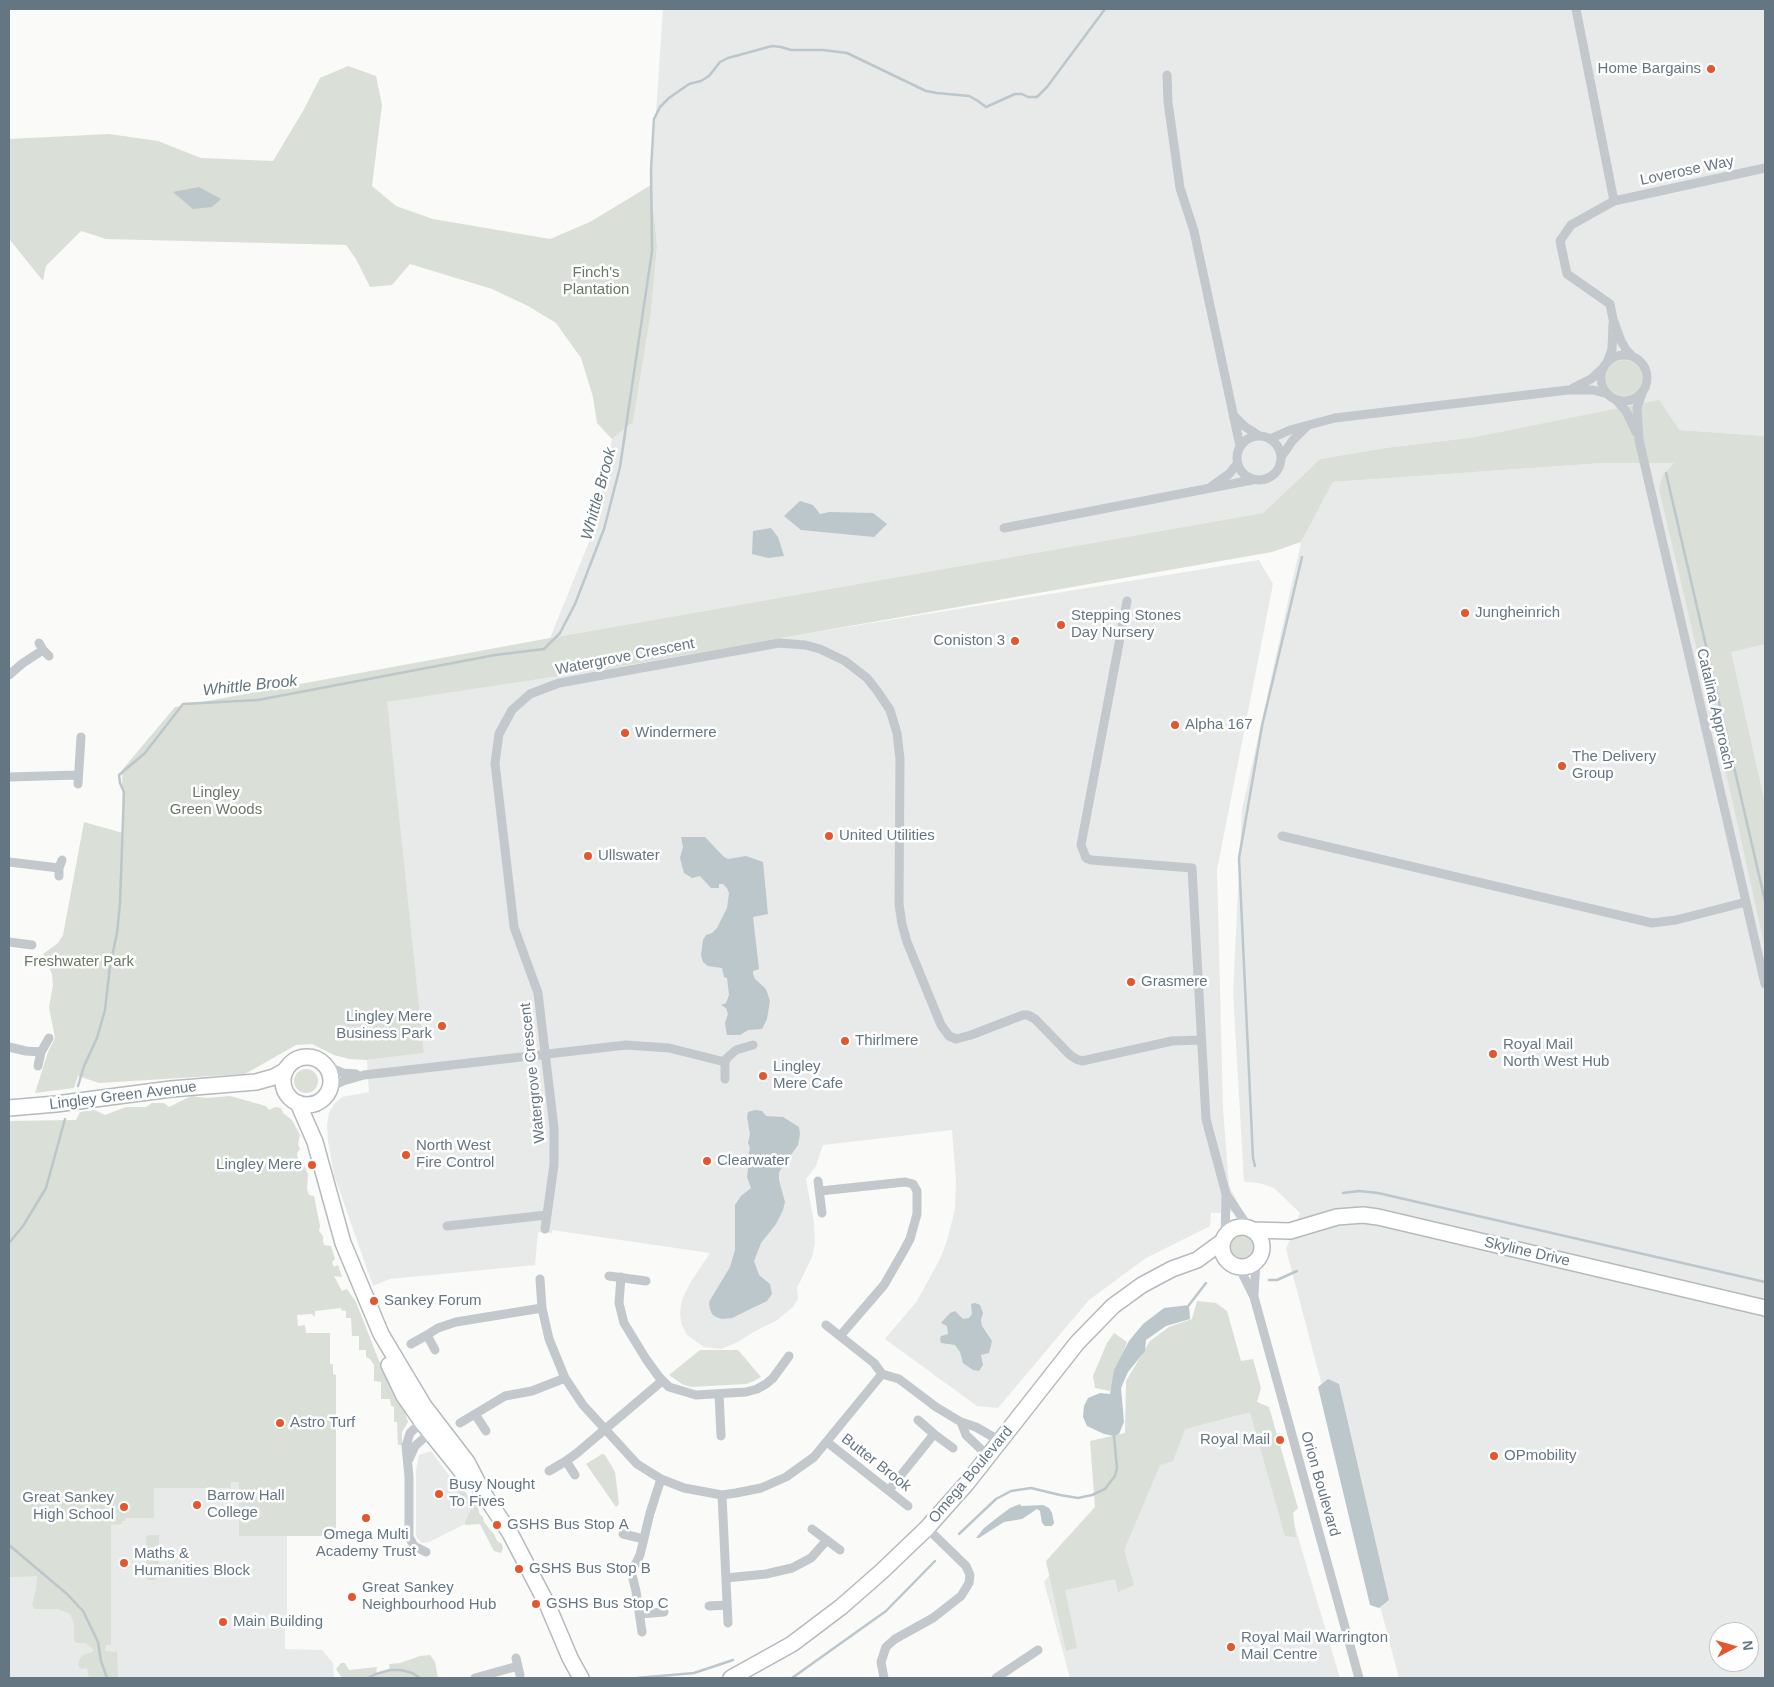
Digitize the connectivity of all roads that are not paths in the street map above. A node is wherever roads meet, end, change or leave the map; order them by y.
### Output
1 (1576, 9) edge
2 (1168, 75) dead end
3 (1765, 168) edge
4 (1614, 200) junction
5 (1613, 319) junction
6 (1632, 356) junction
7 (1605, 365) junction
8 (1568, 390) junction
9 (1642, 393) junction
10 (1611, 397) junction
11 (1232, 414) junction
12 (1308, 426) junction
13 (1258, 436) junction
14 (1270, 439) junction
15 (1639, 440) junction
16 (1240, 446) junction
17 (1281, 457) junction
18 (1237, 464) junction
19 (1252, 480) junction
20 (1208, 489) junction
21 (1004, 528) dead end
22 (1127, 601) dead end
23 (44, 650) dead end
24 (9, 675) edge
25 (81, 737) dead end
26 (9, 777) edge
27 (1282, 836) dead end
28 (9, 862) edge
29 (60, 868) dead end
30 (1746, 902) junction
31 (9, 942) edge
32 (32, 945) dead end
33 (1765, 984) edge
34 (49, 1038) dead end
35 (1201, 1040) junction
36 (753, 1045) dead end
37 (9, 1047) edge
38 (41, 1052) junction
39 (545, 1053) junction
40 (725, 1062) junction
41 (325, 1065) junction
42 (38, 1066) dead end
43 (286, 1070) junction
44 (364, 1074) junction
45 (725, 1079) dead end
46 (238, 1084) junction
47 (324, 1097) junction
48 (292, 1098) junction
49 (9, 1108) edge
50 (315, 1142) junction
51 (818, 1181) dead end
52 (820, 1191) junction
53 (1226, 1194) junction
54 (822, 1212) dead end
55 (547, 1215) junction
56 (448, 1226) dead end
57 (545, 1229) dead end
58 (1250, 1229) junction
59 (1290, 1231) junction
60 (1224, 1239) junction
61 (1259, 1258) junction
62 (1197, 1260) junction
63 (1234, 1265) junction
64 (609, 1276) dead end
65 (621, 1277) junction
66 (540, 1279) dead end
67 (646, 1281) dead end
68 (1254, 1297) junction
69 (542, 1308) junction
70 (1765, 1308) edge
71 (826, 1325) dead end
72 (427, 1335) junction
73 (840, 1336) junction
74 (411, 1344) dead end
75 (435, 1350) dead end
76 (790, 1356) dead end
77 (882, 1374) junction
78 (565, 1378) junction
79 (662, 1381) junction
80 (719, 1394) junction
81 (476, 1414) junction
82 (918, 1420) dead end
83 (961, 1422) junction
84 (460, 1423) dead end
85 (430, 1424) junction
86 (486, 1430) dead end
87 (604, 1430) junction
88 (934, 1434) junction
89 (721, 1436) dead end
90 (1000, 1441) junction
91 (827, 1442) junction
92 (953, 1448) dead end
93 (988, 1456) junction
94 (566, 1461) junction
95 (549, 1471) dead end
96 (575, 1475) dead end
97 (661, 1479) junction
98 (888, 1490) junction
99 (722, 1495) junction
100 (908, 1506) dead end
101 (927, 1528) junction
102 (812, 1529) dead end
103 (623, 1534) dead end
104 (644, 1540) junction
105 (827, 1540) junction
106 (840, 1550) dead end
107 (426, 1552) dead end
108 (726, 1578) junction
109 (727, 1605) junction
110 (709, 1606) dead end
111 (664, 1612) dead end
112 (640, 1614) junction
113 (728, 1623) dead end
114 (642, 1632) dead end
115 (1038, 1650) dead end
116 (570, 1658) junction
117 (518, 1666) dead end
118 (475, 1678) edge
119 (574, 1678) edge
120 (581, 1678) edge
121 (731, 1678) edge
122 (884, 1678) edge
123 (996, 1678) edge
124 (1360, 1678) edge

1 - 4 street
2 - 11 street
3 - 4 street, Loverose Way
4 - 5 street, Loverose Way
5 - 6 street, Loverose Way
5 - 7 street
6 - 7 street
6 - 9 street
7 - 8 street
7 - 10 street
8 - 10 street
8 - 12 street
9 - 10 street
9 - 15 street, Catalina Approach
10 - 15 street, Catalina Approach
11 - 13 street
11 - 16 street
12 - 14 street
12 - 17 street
13 - 14 street
13 - 16 street
14 - 17 street
15 - 30 street, Catalina Approach
16 - 18 street
17 - 19 street
18 - 19 street
18 - 20 street
19 - 20 street
20 - 21 street
22 - 35 street
23 - 24 street
25 - 26 street
27 - 30 street
28 - 29 street
30 - 33 street, Catalina Approach
31 - 32 street
34 - 38 street
35 - 39 street, Watergrove Crescent
35 - 53 street
36 - 40 street
37 - 38 street
38 - 42 street
39 - 40 street
39 - 44 street
39 - 55 street, Watergrove Crescent
40 - 45 street
41 - 43 main road
41 - 44 street
41 - 47 main road
43 - 46 main road, Lingley Green Avenue
43 - 48 main road
44 - 47 street
46 - 48 main road, Lingley Green Avenue
46 - 49 main road, Lingley Green Avenue
47 - 48 main road
47 - 50 main road
48 - 50 main road
50 - 85 main road
51 - 52 street
52 - 54 street
52 - 73 street
53 - 58 street
53 - 60 street
55 - 56 street
55 - 57 street, Watergrove Crescent
58 - 59 main road, Skyline Drive
58 - 60 main road
58 - 61 main road
59 - 61 main road, Skyline Drive
59 - 70 main road, Skyline Drive
60 - 62 main road, Omega Boulevard
60 - 63 main road
61 - 63 main road
61 - 68 street, Orion Boulevard
62 - 63 main road, Omega Boulevard
62 - 90 main road, Omega Boulevard
63 - 68 street, Orion Boulevard
64 - 65 street
65 - 67 street
65 - 79 street
66 - 69 street
68 - 124 street, Orion Boulevard
69 - 72 street
69 - 78 street
71 - 73 street
72 - 74 street
72 - 75 street
73 - 77 street
76 - 80 street
77 - 83 street
77 - 91 street
78 - 81 street
78 - 87 street
79 - 80 street
79 - 87 street
80 - 89 street
81 - 84 street
81 - 86 street
82 - 88 street
83 - 90 street
83 - 93 street
85 - 107 street
85 - 116 main road
87 - 94 street
87 - 97 street
88 - 92 street
88 - 98 street
90 - 93 main road, Omega Boulevard
91 - 98 street, Butter Brook
91 - 99 street
93 - 101 main road, Omega Boulevard
94 - 95 street
94 - 96 street
97 - 99 street
97 - 104 street
98 - 100 street, Butter Brook
99 - 108 street
101 - 121 main road, Omega Boulevard
101 - 122 street
102 - 105 street
103 - 104 street
104 - 112 street
105 - 106 street
105 - 108 street
108 - 109 street
109 - 110 street
109 - 113 street
111 - 112 street
112 - 114 street
115 - 123 street
116 - 119 main road
116 - 120 main road
117 - 118 street

